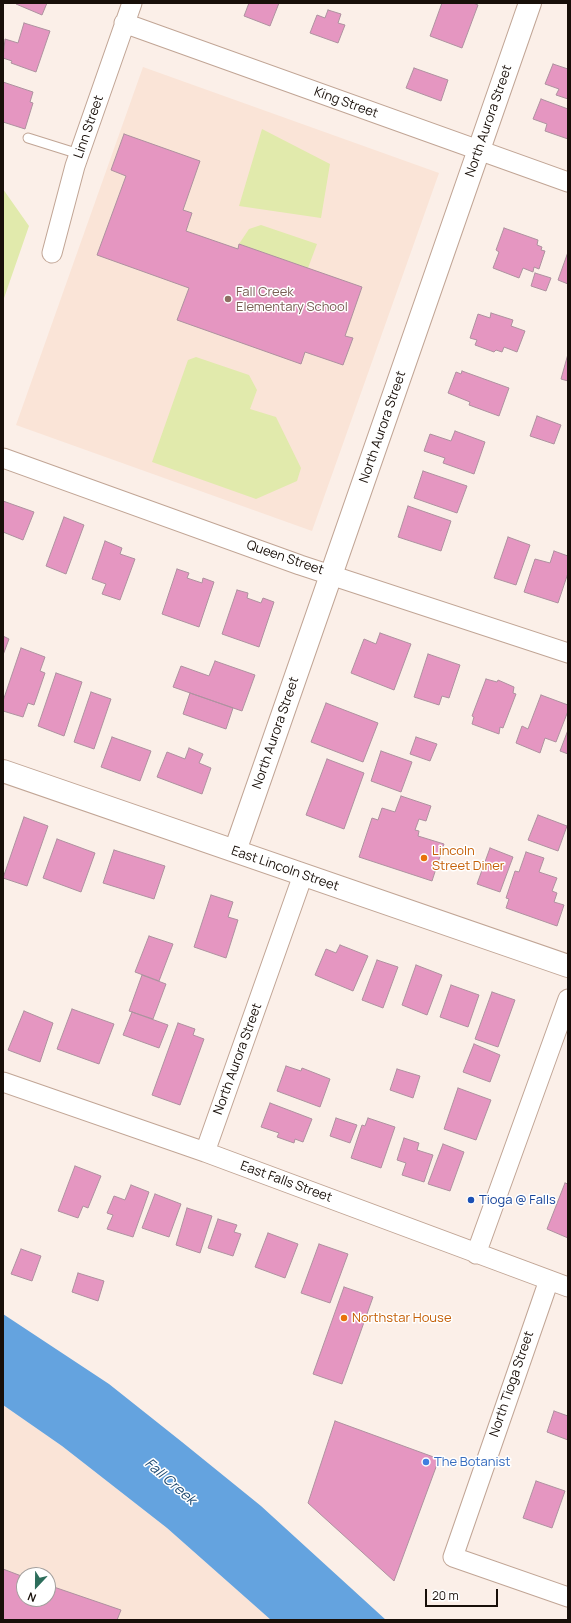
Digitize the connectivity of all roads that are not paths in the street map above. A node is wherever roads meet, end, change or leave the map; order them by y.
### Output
1 (132, 3) edge
2 (530, 3) edge
3 (124, 23) junction
4 (28, 138) dead end
5 (478, 151) junction
6 (79, 154) junction
7 (568, 182) edge
8 (52, 254) dead end
9 (3, 458) edge
10 (331, 574) junction
11 (568, 653) edge
12 (3, 771) edge
13 (236, 851) junction
14 (303, 875) junction
15 (568, 966) edge
16 (568, 999) edge
17 (3, 1082) edge
18 (204, 1152) junction
19 (476, 1254) junction
20 (549, 1280) junction
21 (568, 1287) edge
22 (568, 1597) edge

1 - 3 street, Linn Street
2 - 5 street, North Aurora Street
3 - 5 street, King Street
3 - 6 street, Linn Street
4 - 6 lane
5 - 7 street, King Street
5 - 10 street, North Aurora Street
6 - 8 street, Linn Street
9 - 10 street, Queen Street
10 - 11 street, Queen Street
10 - 13 street, North Aurora Street
12 - 13 street, East Lincoln Street
13 - 14 street, East Lincoln Street
14 - 15 street, East Lincoln Street
14 - 18 street, North Aurora Street
16 - 19 street
17 - 18 street, East Falls Street
18 - 19 street, East Falls Street
19 - 20 street, East Falls Street
20 - 21 street, East Falls Street
20 - 22 street, North Tioga Street

